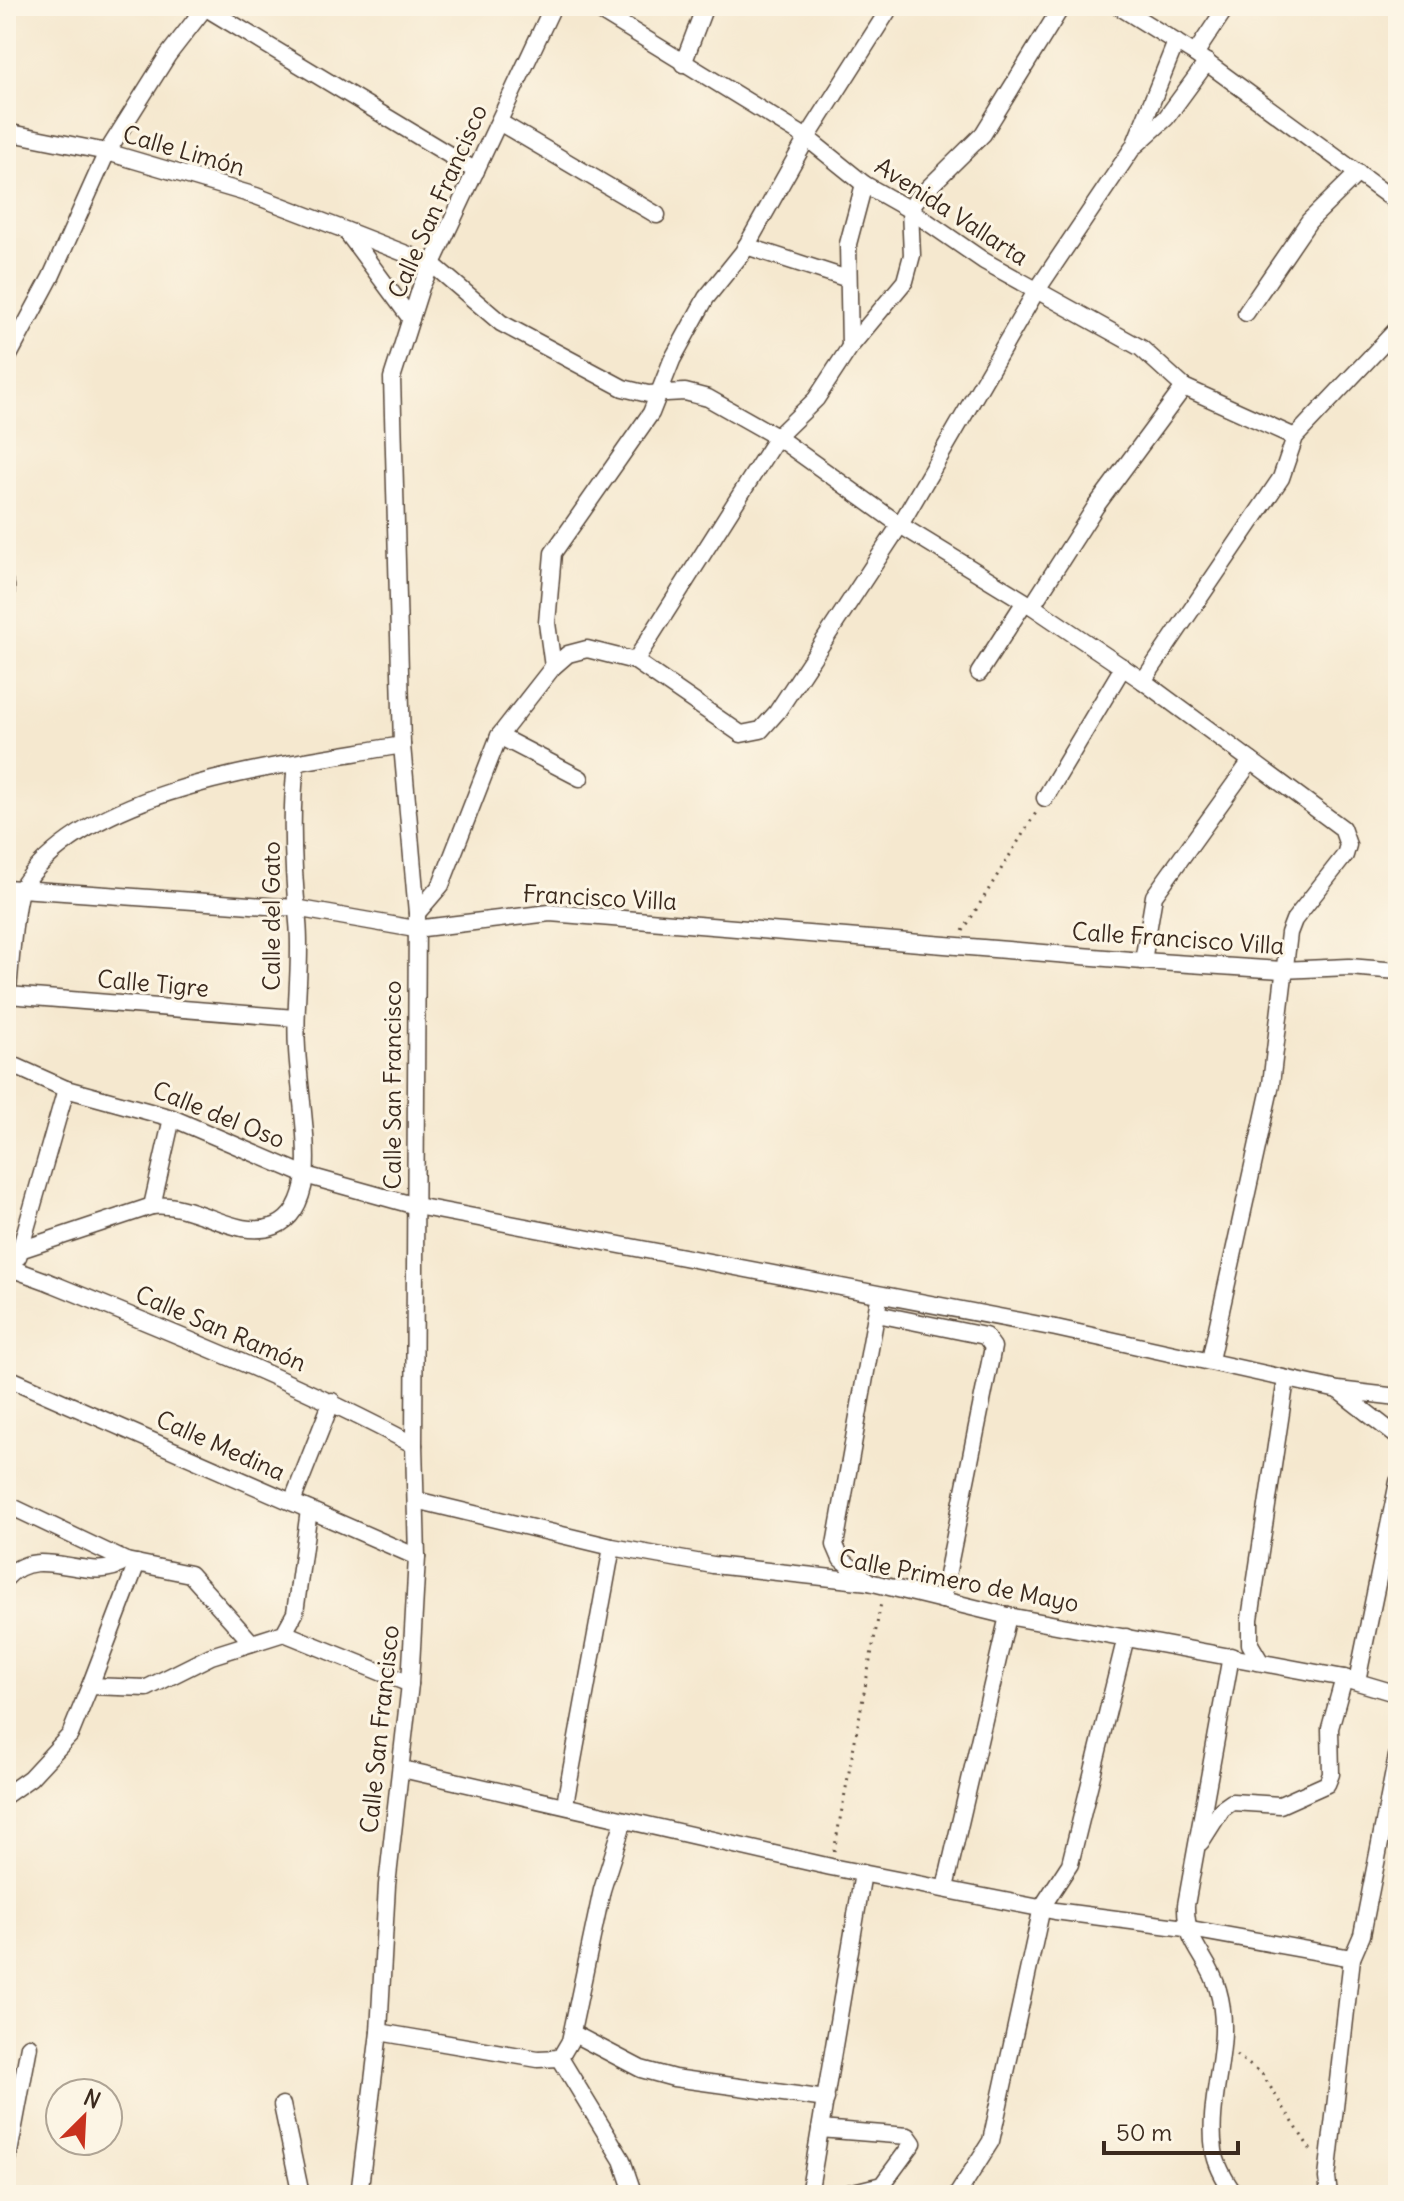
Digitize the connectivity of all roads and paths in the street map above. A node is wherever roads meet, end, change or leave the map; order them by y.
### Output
1 (553, 6) edge
2 (592, 6) edge
3 (705, 6) edge
4 (891, 6) edge
5 (1062, 6) edge
6 (1118, 6) edge
7 (1227, 6) edge
8 (206, 7) edge
9 (1176, 42) junction
10 (1201, 58) junction
11 (683, 64) junction
12 (499, 122) junction
13 (6, 132) edge
14 (807, 138) junction
15 (1134, 146) junction
16 (107, 152) junction
17 (476, 171) junction
18 (1358, 173) junction
19 (864, 184) junction
20 (1398, 203) edge
21 (910, 210) junction
22 (657, 215) dead end
23 (345, 230) junction
24 (746, 246) junction
25 (432, 264) junction
26 (848, 279) junction
27 (1035, 293) junction
28 (1246, 313) dead end
29 (411, 319) junction
30 (1398, 328) edge
31 (850, 347) junction
32 (6, 361) edge
33 (1184, 387) junction
34 (656, 393) junction
35 (777, 437) junction
36 (1295, 437) junction
37 (900, 525) junction
38 (6, 585) edge
39 (1028, 605) junction
40 (6, 612) edge
41 (635, 661) junction
42 (553, 667) junction
43 (1123, 667) junction
44 (979, 673) dead end
45 (1143, 681) junction
46 (499, 736) junction
47 (402, 745) junction
48 (1251, 761) junction
49 (296, 764) junction
50 (580, 778) dead end
51 (1045, 798) joint
52 (13, 889) edge
53 (295, 908) junction
54 (416, 921) junction
55 (955, 945) junction
56 (1143, 961) junction
57 (1282, 970) junction
58 (1398, 971) edge
59 (7, 1001) edge
60 (295, 1018) junction
61 (6, 1062) edge
62 (66, 1089) junction
63 (172, 1118) junction
64 (305, 1175) junction
65 (152, 1206) junction
66 (416, 1206) junction
67 (20, 1250) junction
68 (10, 1271) edge
69 (880, 1295) junction
70 (877, 1314) junction
71 (1210, 1360) junction
72 (6, 1377) edge
73 (1286, 1379) junction
74 (1338, 1390) junction
75 (1398, 1397) edge
76 (332, 1401) junction
77 (1398, 1437) edge
78 (414, 1445) junction
79 (1398, 1482) edge
80 (416, 1500) junction
81 (292, 1502) junction
82 (6, 1504) edge
83 (309, 1510) junction
84 (612, 1547) junction
85 (417, 1557) junction
86 (132, 1562) junction
87 (6, 1578) edge
88 (877, 1584) junction
89 (942, 1600) junction
90 (1008, 1616) junction
91 (284, 1633) junction
92 (1126, 1637) junction
93 (252, 1643) junction
94 (1231, 1656) junction
95 (1260, 1661) junction
96 (1350, 1679) junction
97 (410, 1684) junction
98 (90, 1686) junction
99 (1398, 1694) edge
100 (1398, 1751) edge
101 (402, 1769) junction
102 (6, 1795) edge
103 (565, 1804) junction
104 (624, 1820) junction
105 (1196, 1846) junction
106 (831, 1867) junction
107 (863, 1873) junction
108 (945, 1888) junction
109 (1042, 1907) junction
110 (1185, 1928) junction
111 (1352, 1958) junction
112 (379, 2032) junction
113 (572, 2033) junction
114 (1224, 2045) junction
115 (29, 2046) dead end
116 (560, 2058) junction
117 (826, 2099) junction
118 (282, 2105) dead end
119 (820, 2129) junction
120 (6, 2169) edge
121 (1328, 2186) edge
122 (301, 2195) edge
123 (359, 2195) edge
124 (634, 2195) edge
125 (809, 2195) edge
126 (841, 2195) edge
127 (957, 2195) edge
128 (1235, 2195) edge

1 - 12 street, Calle San Francisco
2 - 11 street, Avenida Vallarta
3 - 11 street
4 - 14 street
5 - 21 street
6 - 9 street
7 - 10 street
8 - 16 street
8 - 17 street
9 - 10 street
9 - 15 street
10 - 15 street
10 - 18 street
11 - 14 street, Avenida Vallarta
12 - 17 street, Calle San Francisco
12 - 22 street
13 - 16 street, Calle Limón
14 - 19 street, Avenida Vallarta
14 - 24 street
15 - 27 street
16 - 23 street, Calle Limón
16 - 32 street
17 - 25 street, Calle San Francisco
18 - 20 street
18 - 28 street
19 - 21 street, Avenida Vallarta
19 - 26 street
21 - 27 street, Avenida Vallarta
21 - 31 street
23 - 25 street, Calle Limón
23 - 29 street
24 - 26 street
24 - 34 street
25 - 29 street, Calle San Francisco
25 - 34 street, Calle Limón
26 - 31 street
27 - 33 street, Avenida Vallarta
27 - 37 street
29 - 47 street, Calle San Francisco
30 - 36 street
31 - 35 street
33 - 36 street, Avenida Vallarta
33 - 39 street
34 - 35 street, Calle Limón
34 - 42 street
35 - 37 street, Calle Limón
35 - 41 street
36 - 45 street
37 - 39 street, Calle Limón
37 - 41 street
38 - 40 street
39 - 43 street, Calle Limón
39 - 44 street
41 - 42 street
42 - 46 street
43 - 45 street, Calle Limón
43 - 51 street
45 - 48 street, Calle Limón
46 - 50 street
46 - 54 street
47 - 49 street
47 - 54 street, Calle San Francisco
48 - 56 street
48 - 57 street, Calle Limón
49 - 52 street
49 - 53 street, Calle del Gato
51 - 55 path
52 - 53 street, Francisco Villa
52 - 59 street
53 - 54 street, Francisco Villa
53 - 60 street, Calle del Gato
54 - 55 street, Francisco Villa
54 - 66 street, Calle San Francisco
55 - 56 street, Calle Francisco Villa
56 - 57 street, Calle Francisco Villa
57 - 58 street, Calle Francisco Villa
57 - 71 street
59 - 60 street, Calle Tigre
60 - 64 street, Calle del Gato
61 - 62 street, Calle del Oso
62 - 63 street, Calle del Oso
62 - 67 street
63 - 64 street, Calle del Oso
63 - 65 street
64 - 65 street
64 - 66 street, Calle del Oso
65 - 67 street
66 - 69 street, Calle del Oso
66 - 78 street, Calle San Francisco
67 - 68 street
68 - 76 street, Calle San Ramón
69 - 70 street
69 - 71 street, Calle del Oso
70 - 88 street
70 - 89 street
71 - 73 street, Calle del Oso
72 - 81 street, Calle Medina
73 - 74 street, Calle del Oso
73 - 95 street
74 - 75 street, Calle del Oso
74 - 77 street
76 - 78 street, Calle San Ramón
76 - 81 street
78 - 80 street, Calle San Francisco
79 - 96 street
80 - 84 street, Calle Primero de Mayo
80 - 85 street, Calle San Francisco
81 - 83 street, Calle Medina
82 - 86 street
83 - 85 street, Calle Medina
83 - 91 street
84 - 88 street, Calle Primero de Mayo
84 - 103 street
85 - 97 street, Calle San Francisco
86 - 87 street
86 - 93 street
86 - 98 street
88 - 89 street, Calle Primero de Mayo
88 - 106 path
89 - 90 street, Calle Primero de Mayo
90 - 92 street, Calle Primero de Mayo
90 - 108 street
91 - 93 street
91 - 97 street
92 - 94 street, Calle Primero de Mayo
92 - 109 street
93 - 98 street
94 - 95 street, Calle Primero de Mayo
94 - 105 street
95 - 96 street, Calle Primero de Mayo
96 - 99 street, Calle Primero de Mayo
96 - 105 street
97 - 101 street, Calle San Francisco
98 - 102 street
100 - 111 street
101 - 103 street
101 - 112 street, Calle San Francisco
103 - 104 street
104 - 106 street
104 - 113 street
105 - 110 street
106 - 107 street
107 - 108 street
107 - 117 street
108 - 109 street
109 - 110 street
109 - 127 street
110 - 111 street
110 - 114 street
111 - 121 street
112 - 116 street
112 - 123 street, Calle San Francisco
113 - 116 street
113 - 117 street
114 - 121 path
114 - 128 street
115 - 120 street
116 - 124 street
117 - 119 street
118 - 122 street
119 - 125 street
119 - 126 street

